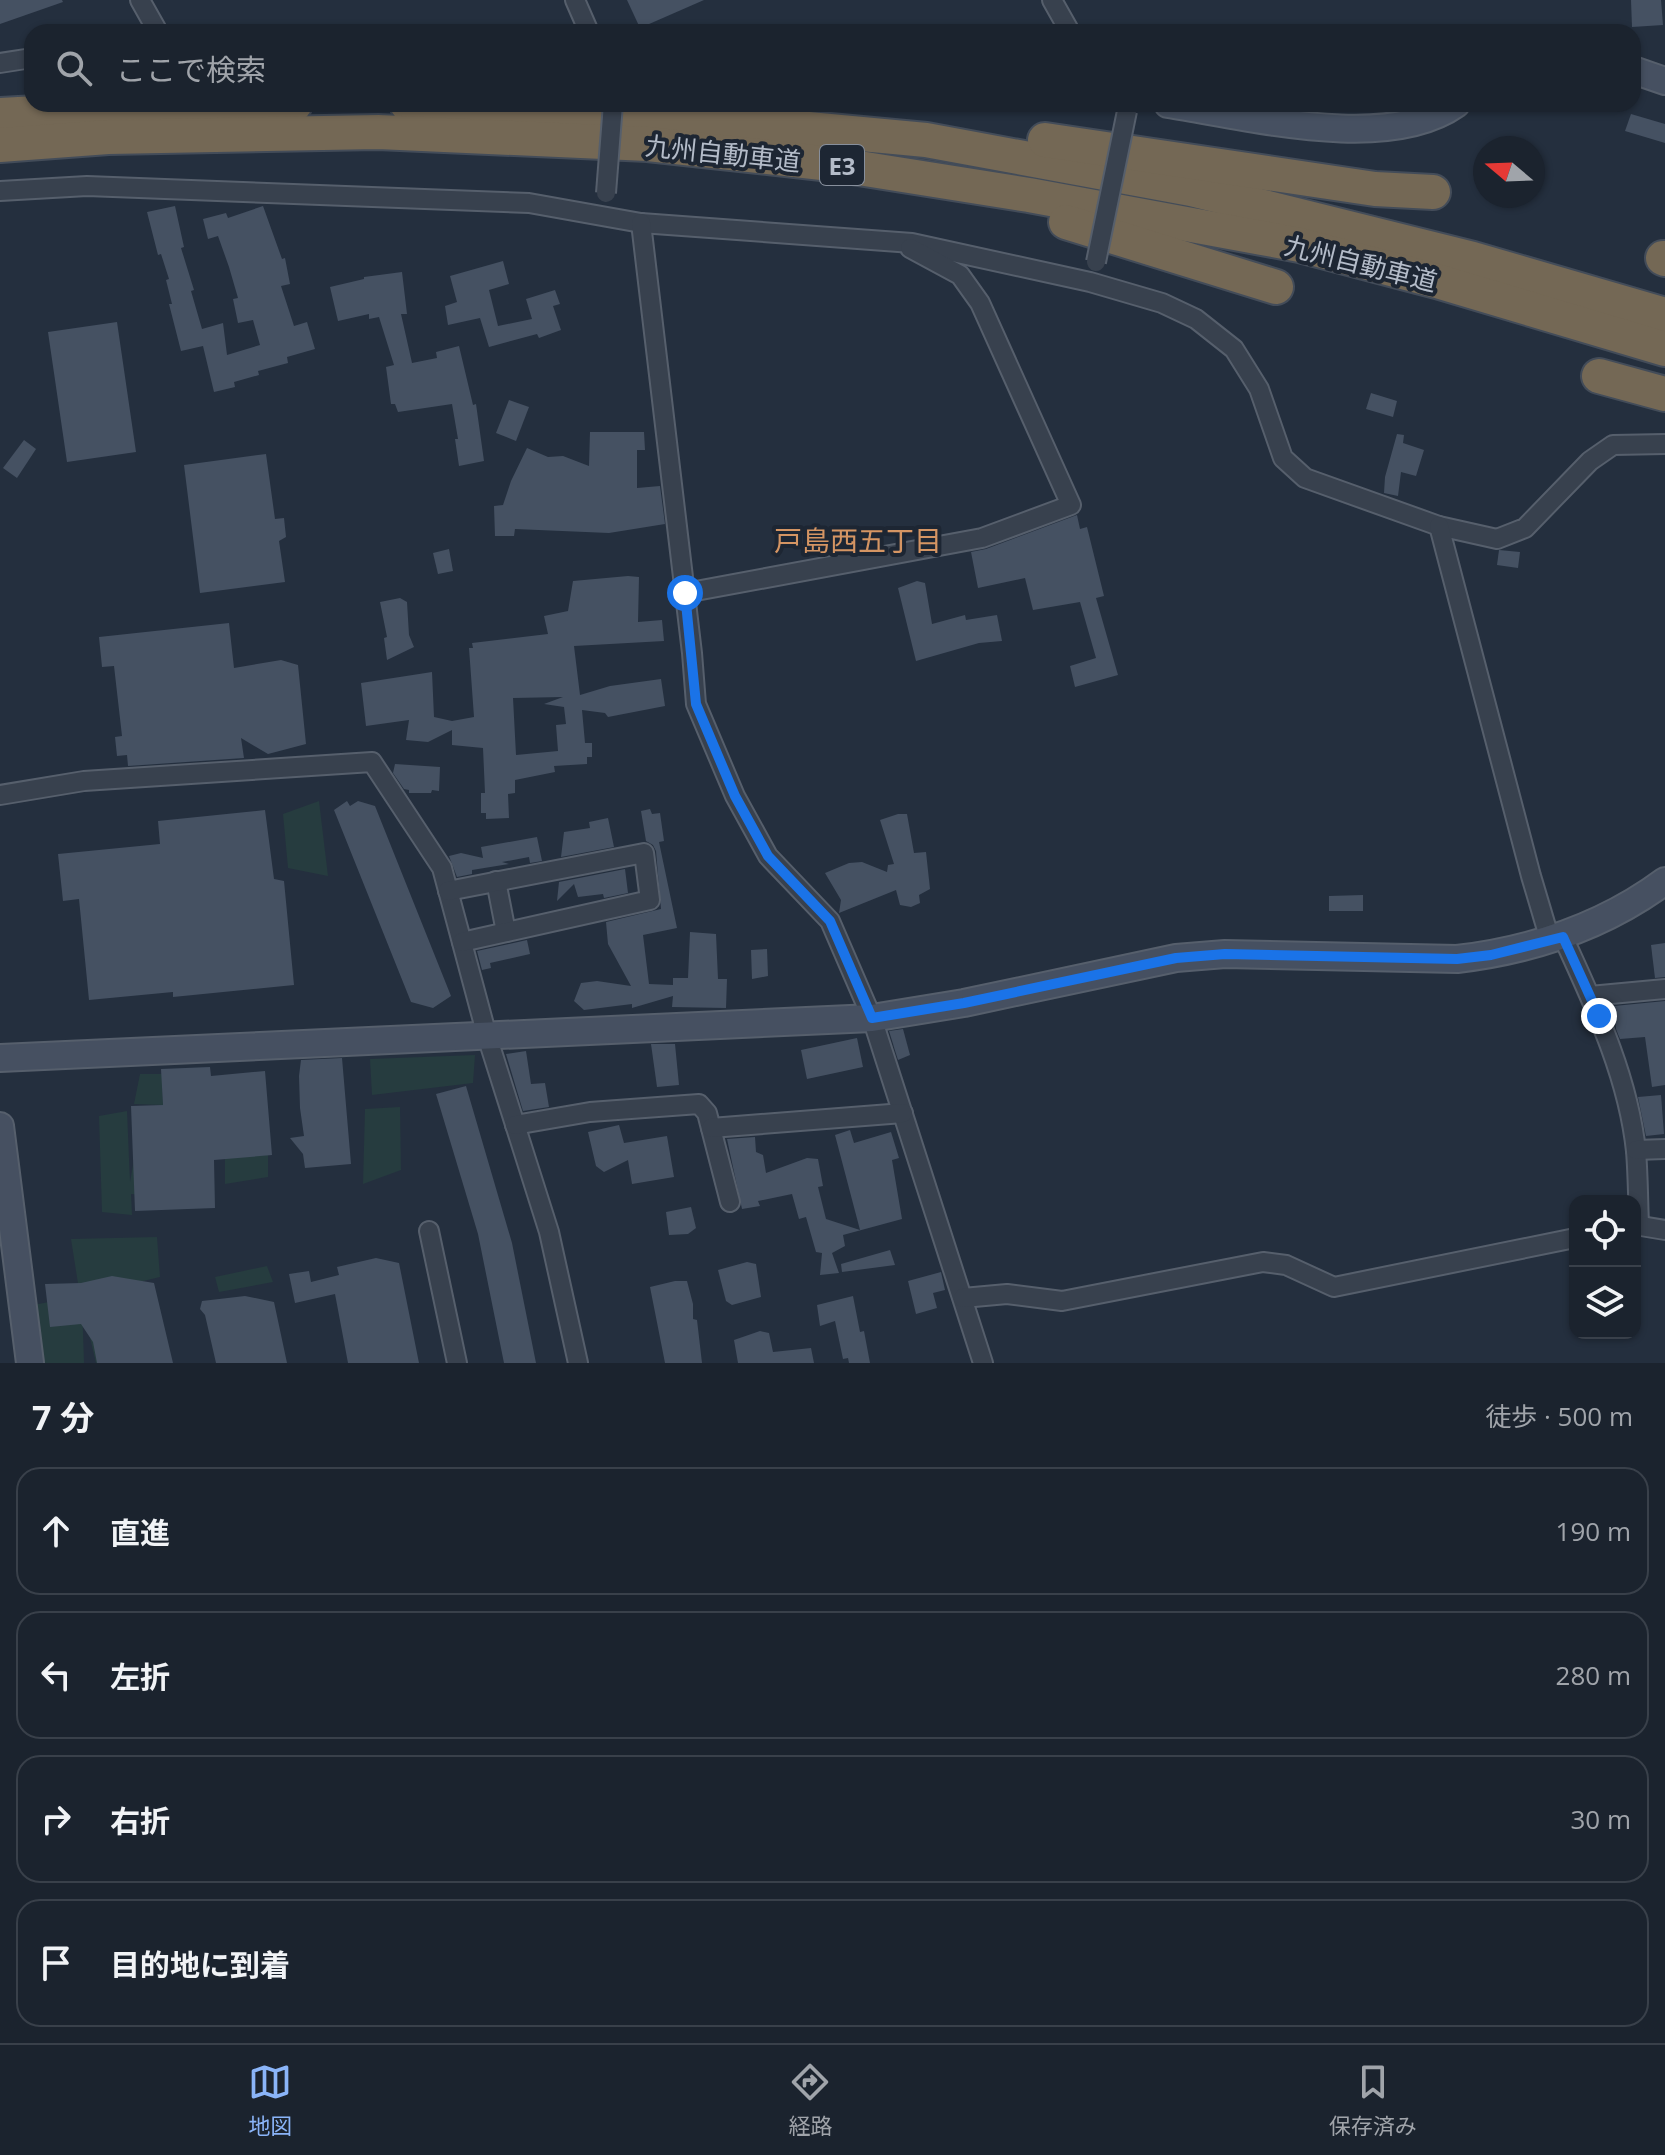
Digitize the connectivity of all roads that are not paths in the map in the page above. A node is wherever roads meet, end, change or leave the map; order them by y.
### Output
1 (140, 0) edge
2 (575, 0) edge
3 (1052, 0) edge
4 (154, 24) edge
5 (586, 24) edge
6 (1066, 24) edge
7 (24, 59) edge
8 (0, 63) edge
9 (1641, 73) edge
10 (1665, 81) edge
11 (54, 112) edge
12 (601, 112) edge
13 (612, 112) edge
14 (1127, 112) edge
15 (1225, 112) edge
16 (1442, 112) edge
17 (650, 114) junction
18 (0, 115) edge
19 (0, 145) edge
20 (941, 183) junction
21 (0, 191) edge
22 (1433, 192) dead end
23 (604, 218) junction
24 (641, 223) junction
25 (896, 241) junction
26 (1090, 282) junction
27 (1276, 287) dead end
28 (1665, 315) edge
29 (1665, 349) edge
30 (1599, 376) dead end
31 (1665, 394) edge
32 (1665, 444) edge
33 (1439, 526) junction
34 (685, 593) junction
35 (0, 795) edge
36 (496, 881) junction
37 (1665, 881) edge
38 (448, 891) junction
39 (506, 932) junction
40 (1556, 939) junction
41 (462, 942) junction
42 (1665, 989) edge
43 (1590, 996) junction
44 (872, 1018) junction
45 (487, 1036) junction
46 (0, 1058) edge
47 (903, 1113) junction
48 (515, 1125) junction
49 (0, 1126) edge
50 (711, 1128) junction
51 (1665, 1149) edge
52 (1636, 1150) junction
53 (1637, 1195) edge
54 (730, 1202) dead end
55 (1641, 1226) edge
56 (1665, 1230) edge
57 (429, 1231) dead end
58 (1569, 1239) edge
59 (963, 1298) junction
60 (30, 1363) edge
61 (457, 1363) edge
62 (578, 1363) edge
63 (983, 1363) edge

1 - 4 street
2 - 5 street
3 - 6 street
7 - 8 street
9 - 10 street
11 - 18 highway
12 - 17 highway, 九州自動車道 / E3
13 - 23 street, bridge
14 - 26 street, bridge
15 - 16 street
17 - 22 highway
17 - 28 highway, 九州自動車道 / E3
19 - 20 highway, 九州自動車道 / E3
20 - 27 highway
20 - 29 highway, 九州自動車道 / E3
21 - 23 street
23 - 24 street
24 - 25 street
24 - 34 street
25 - 26 street
25 - 34 street
26 - 33 street
30 - 31 highway
32 - 33 street
33 - 40 street
34 - 44 street
35 - 38 street
36 - 38 street
36 - 39 street
36 - 39 street
37 - 40 street
38 - 41 street
39 - 41 street
40 - 43 street
40 - 44 street
41 - 45 street
42 - 43 street
43 - 52 street
44 - 45 street
44 - 47 street
45 - 46 street
45 - 48 street
47 - 50 street
47 - 59 street
48 - 50 street
48 - 62 street
49 - 60 street
50 - 54 street
51 - 52 street
52 - 53 street
55 - 56 street
57 - 61 street
58 - 59 street
59 - 63 street

